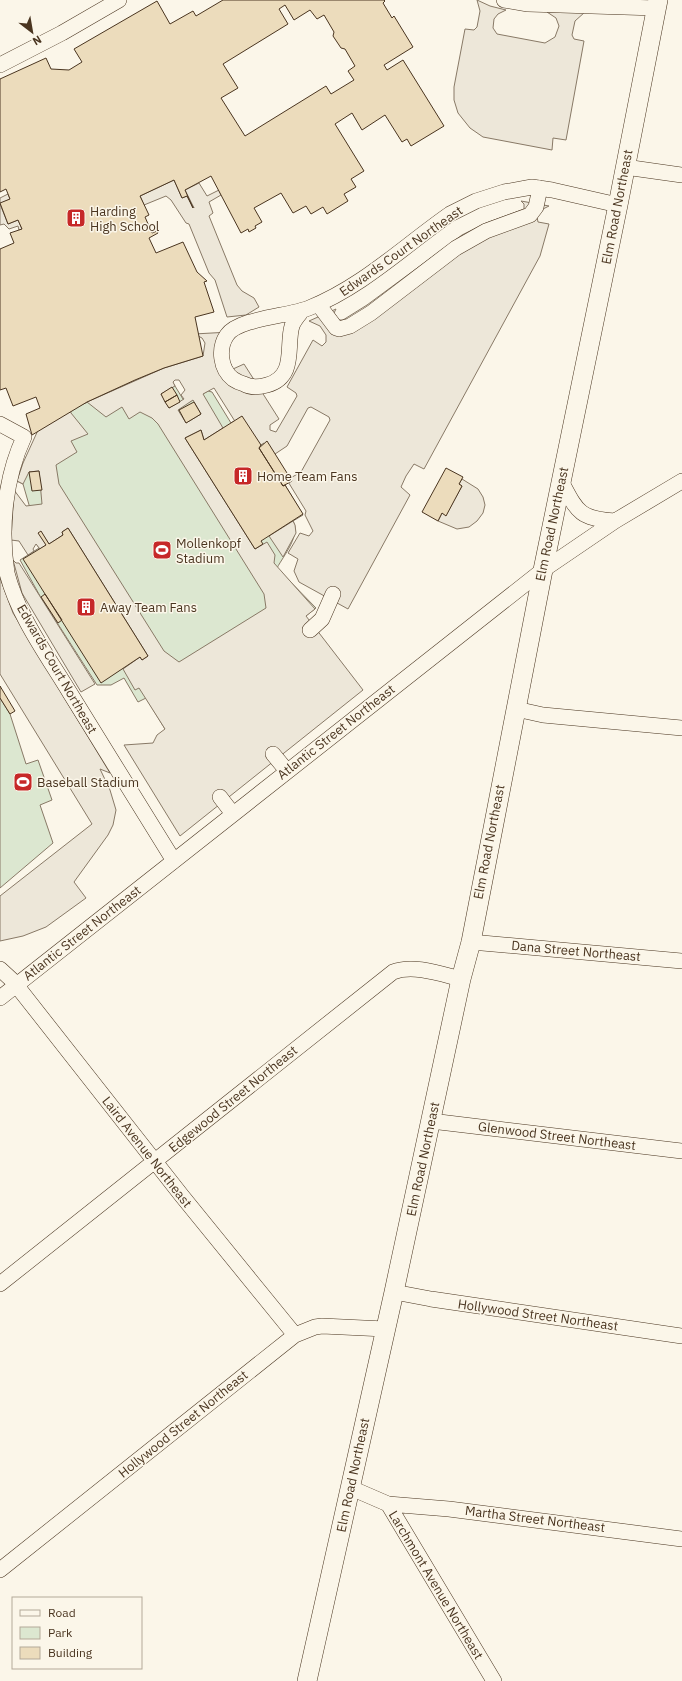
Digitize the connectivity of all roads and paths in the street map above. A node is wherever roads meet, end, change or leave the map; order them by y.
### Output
1 (119, 0) edge
2 (504, 0) edge
3 (657, 4) edge
4 (0, 65) edge
5 (625, 167) junction
6 (682, 175) edge
7 (540, 188) junction
8 (618, 205) junction
9 (318, 304) junction
10 (302, 311) junction
11 (0, 424) edge
12 (682, 481) edge
13 (561, 482) junction
14 (615, 521) junction
15 (542, 570) junction
16 (333, 594) dead end
17 (310, 630) dead end
18 (516, 709) junction
19 (682, 728) edge
20 (273, 754) dead end
21 (287, 771) junction
22 (220, 797) dead end
23 (233, 814) junction
24 (174, 861) junction
25 (471, 942) junction
26 (682, 961) edge
27 (0, 969) edge
28 (461, 979) junction
29 (15, 984) junction
30 (0, 998) edge
31 (431, 1121) junction
32 (682, 1151) edge
33 (155, 1161) junction
34 (0, 1284) edge
35 (394, 1292) junction
36 (385, 1329) junction
37 (295, 1335) junction
38 (682, 1336) edge
39 (350, 1488) junction
40 (388, 1504) junction
41 (682, 1539) edge
42 (0, 1570) edge
43 (307, 1681) edge
44 (494, 1681) edge

1 - 4 street
2 - 3 street
3 - 5 main road, Elm Road Northeast
5 - 6 street
5 - 8 main road, Elm Road Northeast
7 - 8 street, Edwards Court Northeast
7 - 9 street, Edwards Court Northeast
7 - 9 street
8 - 13 main road, Elm Road Northeast
9 - 10 street, Edwards Court Northeast
10 - 10 street, Edwards Court Northeast
11 - 24 street, Edwards Court Northeast
12 - 14 street, Atlantic Street Northeast
13 - 14 street
13 - 15 main road, Elm Road Northeast
14 - 15 street, Atlantic Street Northeast
15 - 18 main road, Elm Road Northeast
15 - 21 street, Atlantic Street Northeast
16 - 17 street
18 - 19 street
18 - 25 main road, Elm Road Northeast
20 - 21 street
21 - 23 street, Atlantic Street Northeast
22 - 23 street
23 - 24 street, Atlantic Street Northeast
24 - 29 street, Atlantic Street Northeast
25 - 26 street, Dana Street Northeast
25 - 28 main road, Elm Road Northeast
27 - 29 street, Laird Avenue Northeast
28 - 31 main road, Elm Road Northeast
28 - 33 street, Edgewood Street Northeast
29 - 30 street, Atlantic Street Northeast
29 - 33 street, Laird Avenue Northeast
31 - 32 street, Glenwood Street Northeast
31 - 35 main road, Elm Road Northeast
33 - 34 street, Edgewood Street Northeast
33 - 37 street, Laird Avenue Northeast
35 - 36 main road, Elm Road Northeast
35 - 38 street, Hollywood Street Northeast
36 - 37 street, Hollywood Street Northeast
36 - 39 main road, Elm Road Northeast
37 - 42 street, Hollywood Street Northeast
39 - 40 street, Larchmont Avenue Northeast
39 - 43 main road, Elm Road Northeast
40 - 41 street, Martha Street Northeast
40 - 44 street, Larchmont Avenue Northeast

